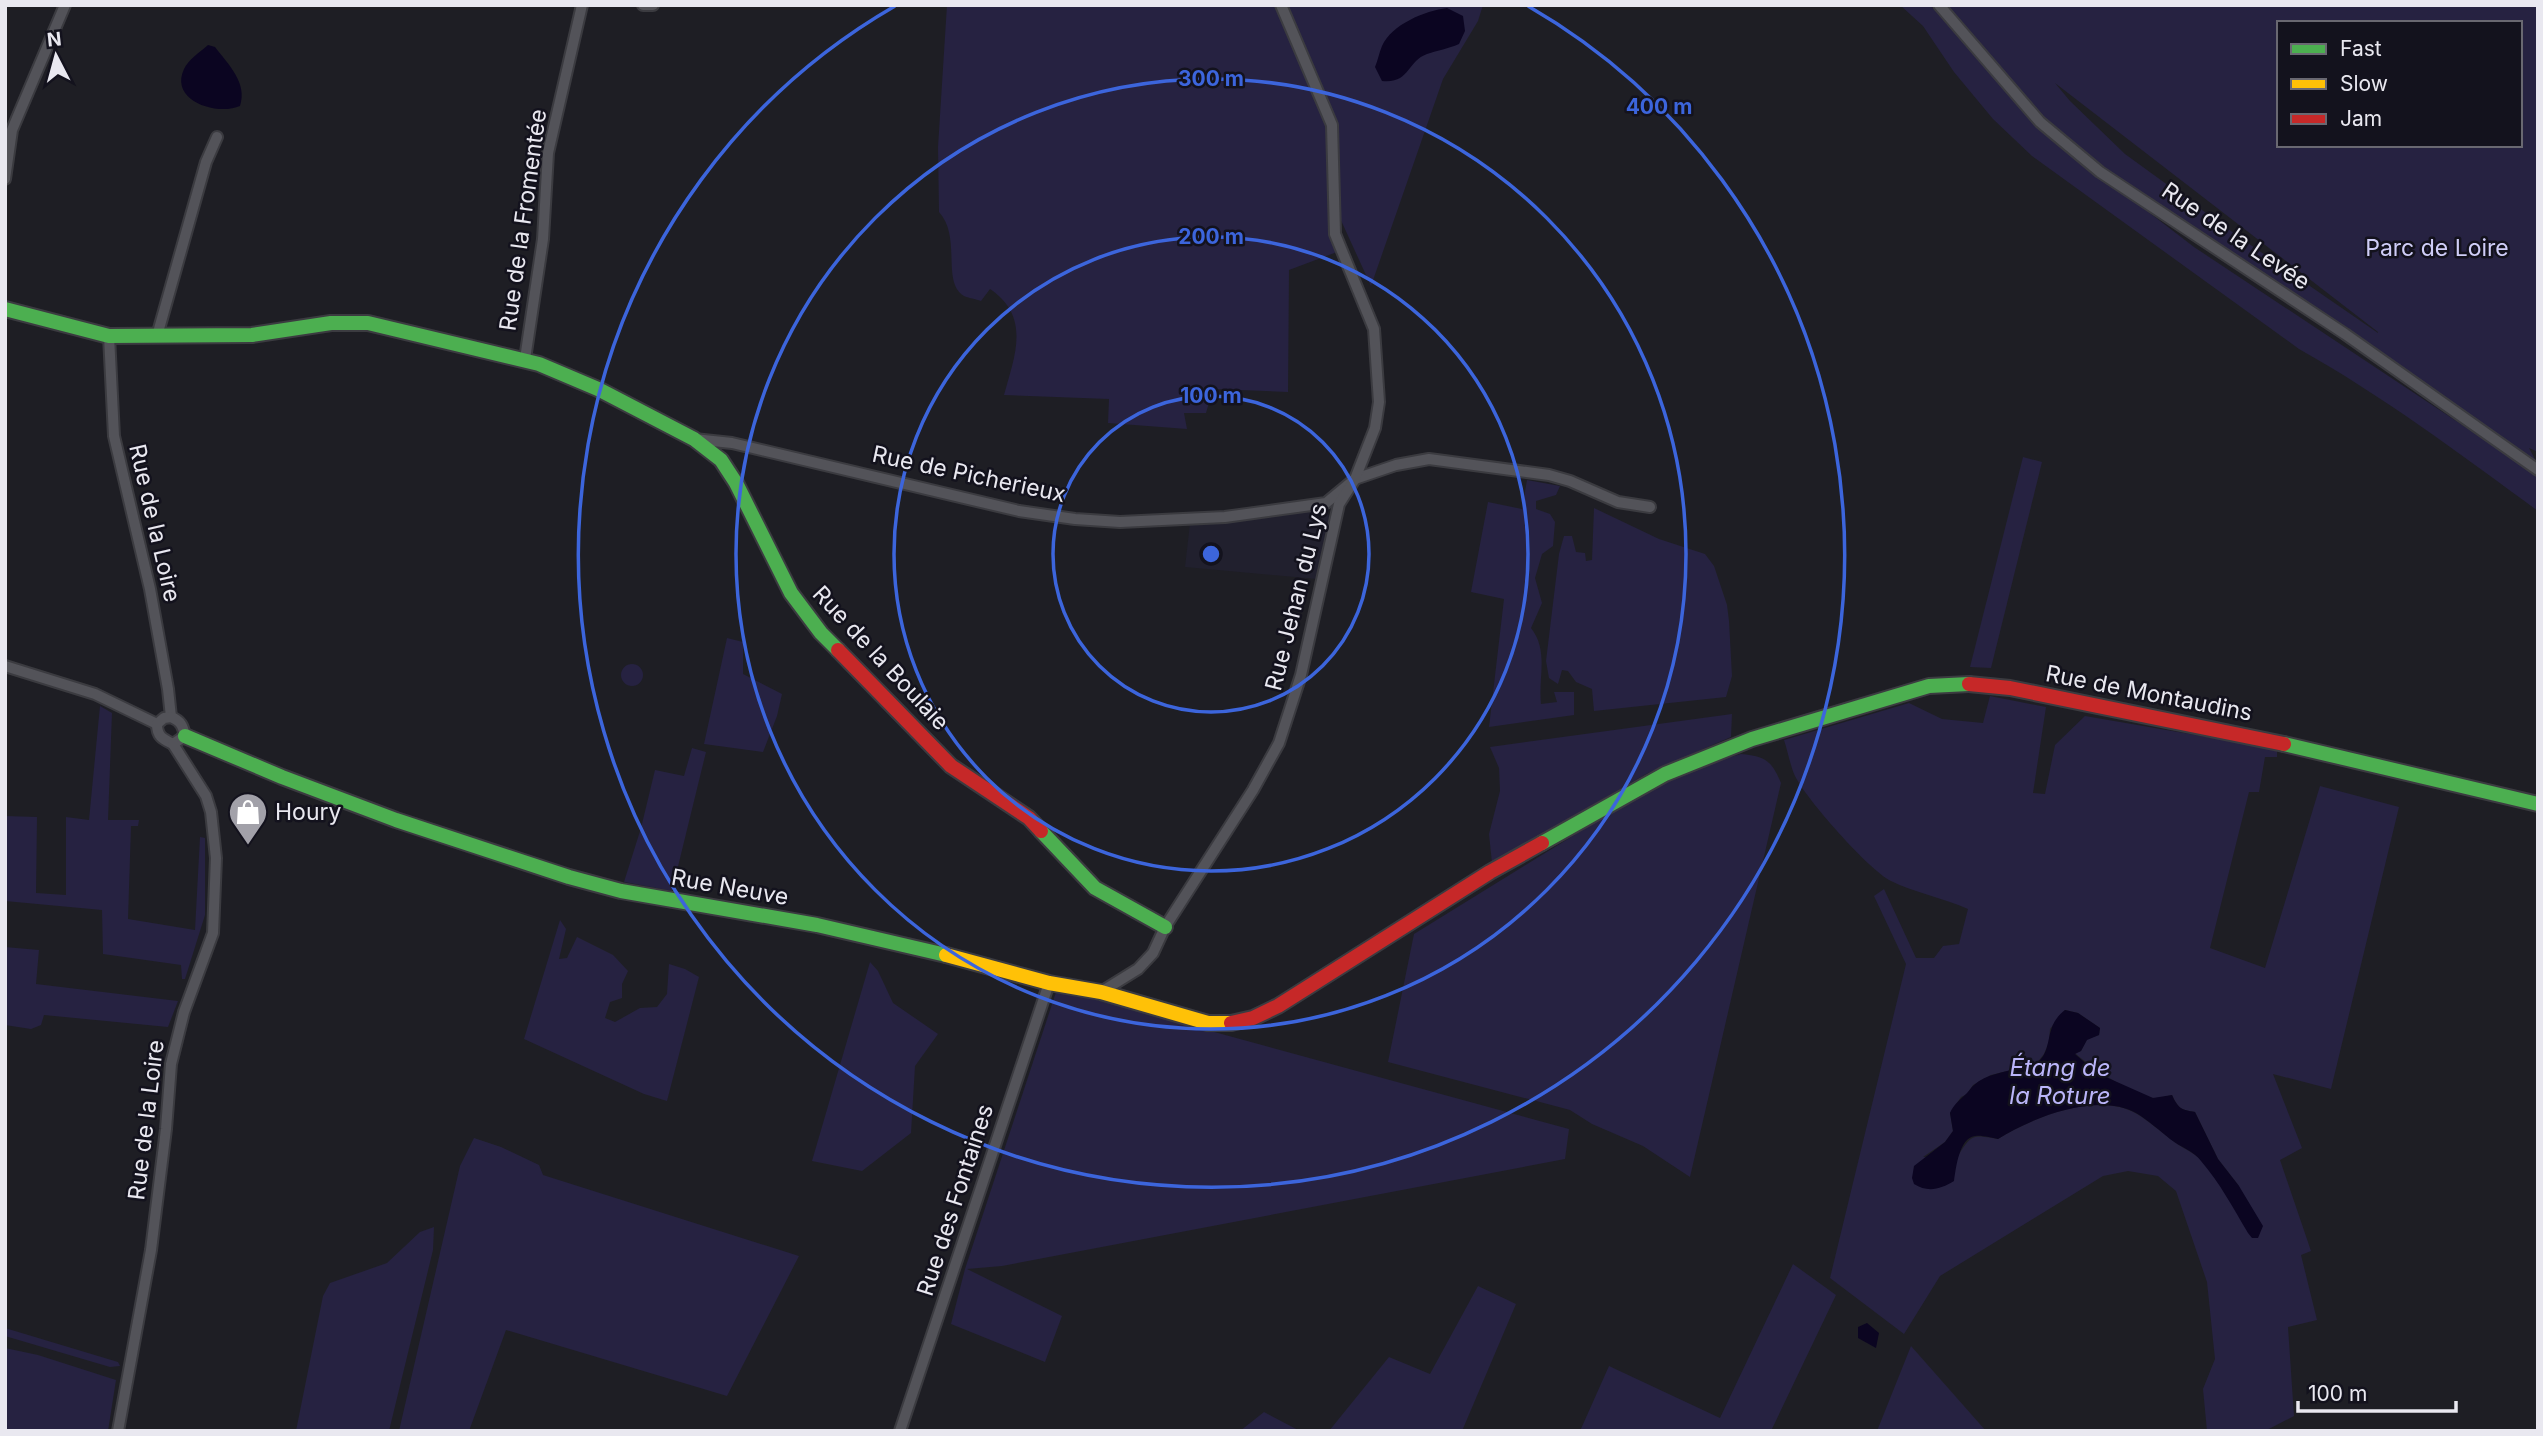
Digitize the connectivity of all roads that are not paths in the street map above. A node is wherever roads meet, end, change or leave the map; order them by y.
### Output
1 (65, 5) edge
2 (582, 5) edge
3 (643, 5) edge
4 (653, 5) edge
5 (1281, 5) edge
6 (1939, 5) edge
7 (217, 137) dead end
8 (5, 179) edge
9 (5, 309) edge
10 (109, 336) junction
11 (157, 336) junction
12 (525, 359) junction
13 (694, 439) junction
14 (739, 444) junction
15 (724, 465) junction
16 (2538, 470) edge
17 (1355, 479) junction
18 (1650, 507) dead end
19 (5, 666) edge
20 (171, 717) junction
21 (157, 724) junction
22 (179, 740) junction
23 (2538, 804) edge
24 (1166, 927) junction
25 (1049, 983) junction
26 (1101, 992) junction
27 (1279, 1006) joint
28 (118, 1431) edge
29 (900, 1431) edge

1 - 8 street
2 - 12 street, Rue de la Fromentée
3 - 4 street
5 - 17 street, Rue Jehan du Lys
6 - 16 street, Rue de la Levée
7 - 11 street
9 - 10 street, Rue de la Boulaie
10 - 11 street, Rue de la Boulaie
10 - 20 street, Rue de la Loire
11 - 12 street, Rue de la Boulaie
12 - 13 street, Rue de la Boulaie
13 - 14 street, Rue de Picherieux
13 - 15 street, Rue de la Boulaie
14 - 15 street
14 - 17 street, Rue de Picherieux
15 - 24 street, Rue de la Boulaie
17 - 18 street
17 - 24 street, Rue Jehan du Lys
19 - 21 street
20 - 21 street
20 - 22 street
21 - 22 street
22 - 25 street, Rue Neuve
22 - 28 street, Rue de la Loire
23 - 27 street, Rue de Montaudins
24 - 26 street, Rue Jehan du Lys
25 - 26 street, Rue Neuve
25 - 29 street, Rue des Fontaines
26 - 27 street, Rue Neuve

